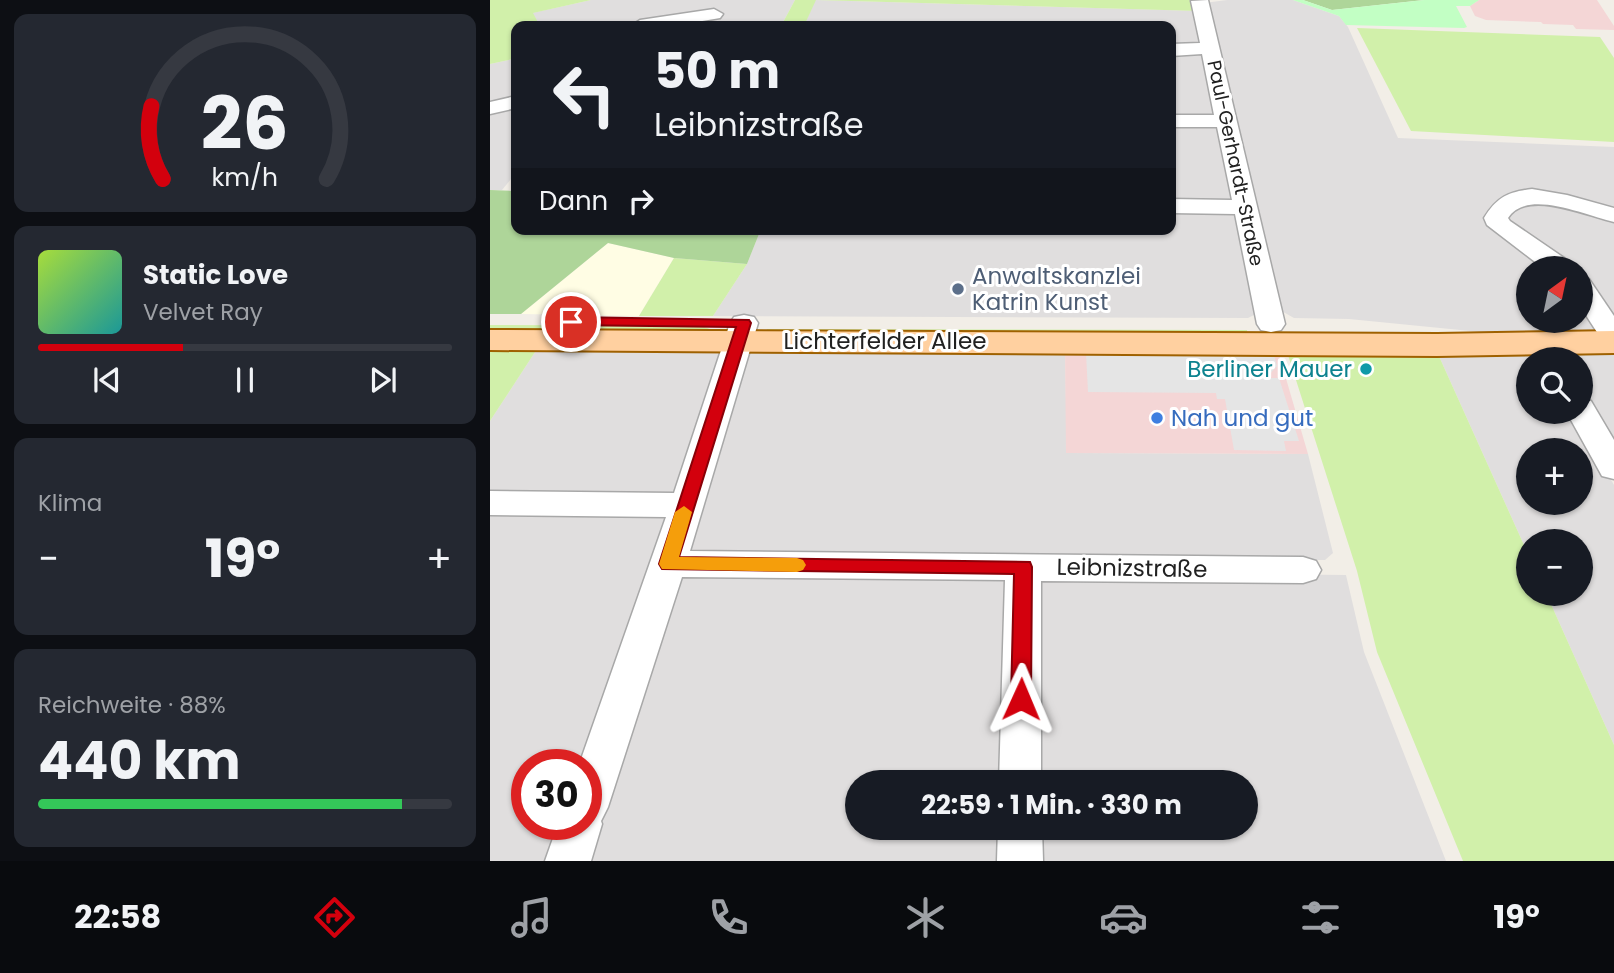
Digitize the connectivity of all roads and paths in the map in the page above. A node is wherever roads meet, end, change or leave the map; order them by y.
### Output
1 (1200, 1) edge
2 (714, 14) dead end
3 (671, 21) edge
4 (1212, 48) junction
5 (1176, 50) edge
6 (511, 103) edge
7 (490, 108) edge
8 (1176, 121) edge
9 (1225, 121) junction
10 (1176, 206) edge
11 (1245, 207) junction
12 (1614, 215) edge
13 (1544, 256) edge
14 (1593, 306) edge
15 (490, 321) edge
16 (741, 331) junction
17 (1276, 334) junction
18 (490, 340) edge
19 (1614, 340) edge
20 (1520, 347) edge
21 (1568, 347) edge
22 (1589, 424) edge
23 (1614, 468) edge
24 (490, 503) edge
25 (686, 505) junction
26 (668, 564) junction
27 (1023, 567) junction
28 (1303, 570) dead end
29 (602, 760) edge
30 (1020, 770) edge
31 (575, 840) edge
32 (1020, 840) edge
33 (568, 861) edge
34 (1020, 861) edge

1 - 4 street, Paul-Gerhardt-Straße
2 - 3 street
4 - 5 street
4 - 9 street, Paul-Gerhardt-Straße
6 - 7 street
8 - 9 street
9 - 11 street, Paul-Gerhardt-Straße
10 - 11 street
11 - 17 street, Paul-Gerhardt-Straße
12 - 13 street
14 - 19 street
15 - 16 main road, Lichterfelder Allee
16 - 17 main road, Lichterfelder Allee
16 - 18 main road, Lichterfelder Allee
16 - 25 street
17 - 20 main road, Lichterfelder Allee
19 - 21 main road, Lichterfelder Allee
22 - 23 street
24 - 25 street
25 - 26 street
26 - 27 street, Leibnizstraße
26 - 29 street
27 - 28 street, Leibnizstraße
27 - 30 street
31 - 33 street
32 - 34 street

